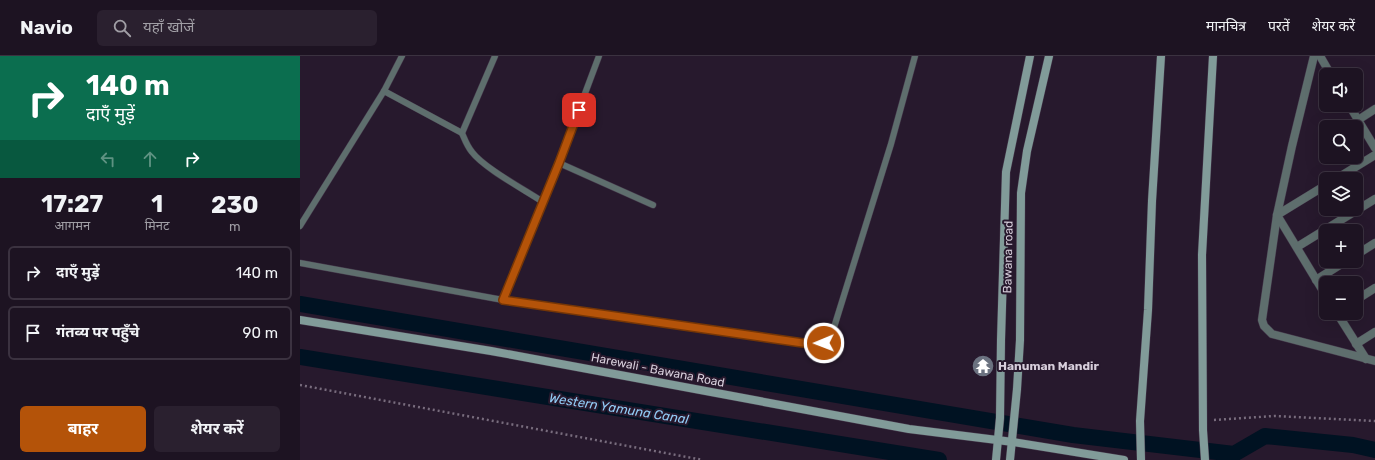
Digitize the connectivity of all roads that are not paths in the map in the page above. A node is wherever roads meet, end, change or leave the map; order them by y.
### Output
1 (402, 56) edge
2 (495, 56) edge
3 (599, 56) edge
4 (915, 56) edge
5 (1030, 56) edge
6 (1049, 56) edge
7 (1161, 56) edge
8 (1213, 56) edge
9 (1314, 56) edge
10 (1320, 56) edge
11 (1327, 68) edge
12 (384, 91) junction
13 (1375, 109) edge
14 (1353, 112) edge
15 (1358, 120) joint
16 (1363, 128) edge
17 (462, 133) junction
18 (1375, 148) edge
19 (1375, 155) edge
20 (559, 163) junction
21 (1347, 172) edge
22 (1319, 189) edge
23 (1375, 199) edge
24 (543, 202) junction
25 (653, 205) dead end
26 (1277, 215) junction
27 (300, 226) edge
28 (1375, 243) edge
29 (1297, 247) junction
30 (1363, 251) edge
31 (300, 263) edge
32 (1335, 268) edge
33 (1316, 280) junction
34 (1319, 285) edge
35 (1375, 288) edge
36 (1363, 296) edge
37 (503, 300) junction
38 (300, 320) edge
39 (1341, 320) edge
40 (1375, 332) edge
41 (1356, 344) junction
42 (1366, 359) junction
43 (1375, 361) edge
44 (998, 443) junction
45 (1012, 445) junction
46 (1141, 456) edge
47 (996, 460) edge
48 (1010, 460) edge
49 (1124, 460) edge
50 (1205, 460) edge

1 - 12 lane
2 - 17 lane
3 - 20 lane
4 - 37 lane
5 - 44 street, Bawana road
6 - 45 street, Bawana road
7 - 46 street
8 - 50 street
9 - 26 street
10 - 11 street
12 - 17 lane
12 - 27 lane
13 - 15 street
14 - 15 street
16 - 18 street
17 - 24 lane
19 - 21 street
20 - 24 lane
20 - 25 lane
22 - 26 street
23 - 29 street
24 - 37 lane
26 - 29 street
26 - 42 street
28 - 30 street
29 - 33 street
31 - 37 lane
32 - 33 street
33 - 34 street
35 - 36 street
38 - 44 street, Harewali - Bawana Road
39 - 41 street
40 - 41 street
41 - 42 street
42 - 43 street
44 - 45 street, Harewali - Bawana Road
44 - 47 street, Bawana road
45 - 48 street, Bawana road
45 - 49 street, Harewali - Bawana Road

